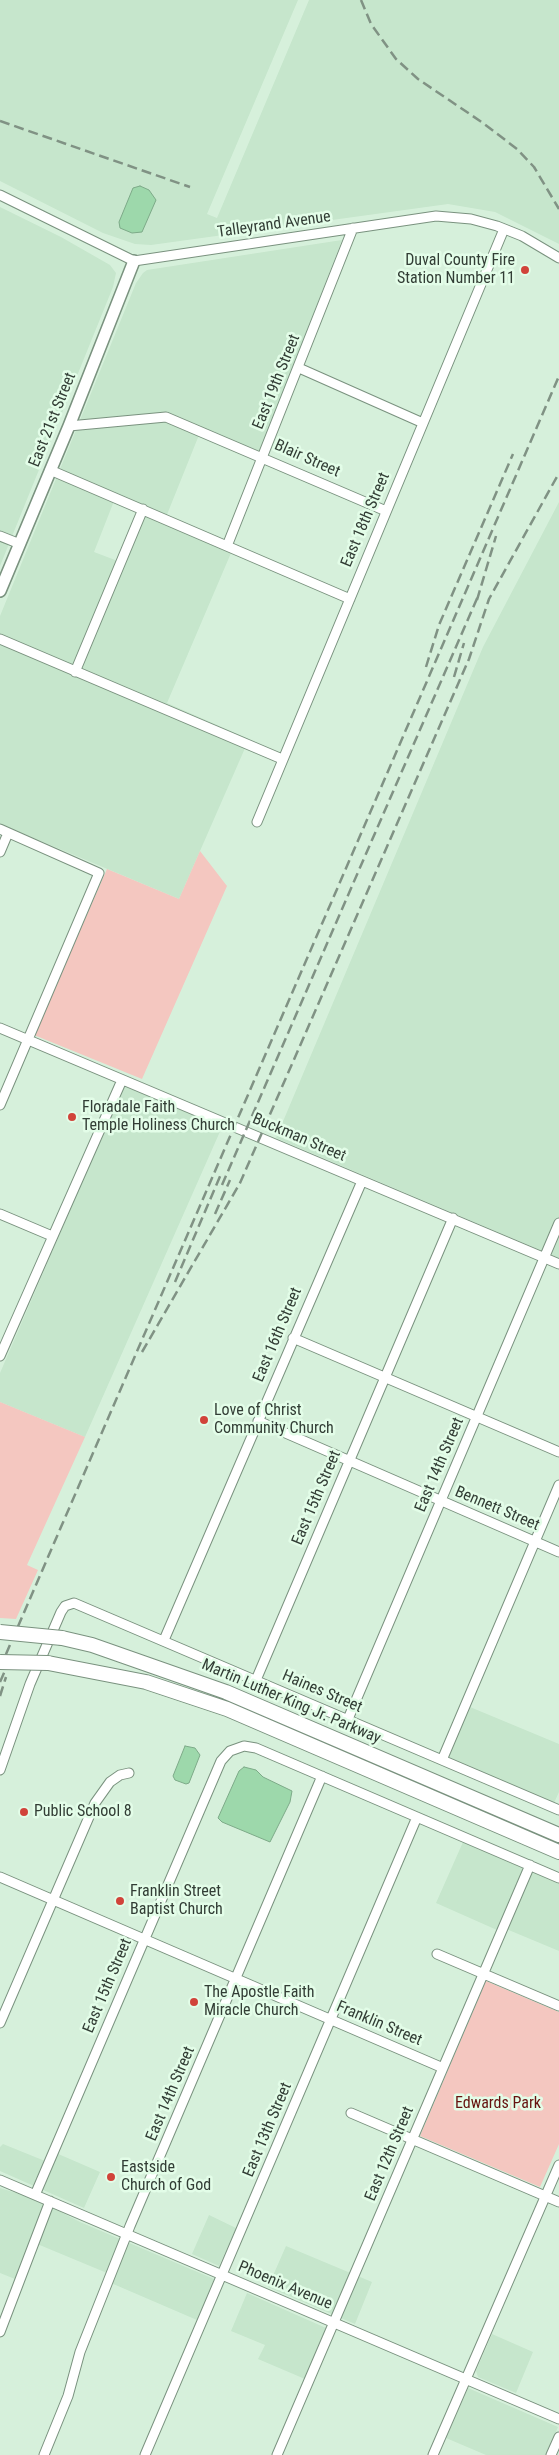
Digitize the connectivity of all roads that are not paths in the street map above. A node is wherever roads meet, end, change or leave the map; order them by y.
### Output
1 (0, 195) edge
2 (352, 228) junction
3 (504, 228) junction
4 (559, 258) edge
5 (134, 261) junction
6 (299, 368) junction
7 (423, 423) junction
8 (69, 426) junction
9 (263, 457) junction
10 (50, 470) junction
11 (143, 510) junction
12 (386, 511) junction
13 (0, 536) edge
14 (20, 544) junction
15 (227, 546) junction
16 (0, 591) edge
17 (350, 599) junction
18 (0, 639) edge
19 (75, 672) junction
20 (282, 759) junction
21 (257, 822) dead end
22 (4, 831) edge
23 (0, 852) edge
24 (0, 1028) edge
25 (28, 1040) junction
26 (122, 1080) junction
27 (0, 1105) edge
28 (362, 1180) junction
29 (0, 1214) edge
30 (453, 1218) junction
31 (559, 1224) edge
32 (52, 1236) junction
33 (544, 1258) junction
34 (559, 1264) edge
35 (293, 1338) junction
36 (0, 1356) edge
37 (385, 1378) junction
38 (477, 1418) junction
39 (258, 1421) junction
40 (559, 1452) edge
41 (349, 1460) junction
42 (559, 1485) edge
43 (441, 1501) junction
44 (535, 1542) junction
45 (559, 1552) edge
46 (0, 1632) edge
47 (164, 1640) junction
48 (0, 1662) edge
49 (256, 1680) junction
50 (348, 1719) junction
51 (442, 1760) junction
52 (0, 1770) edge
53 (130, 1773) dead end
54 (322, 1776) junction
55 (558, 1807) edge
56 (417, 1817) junction
57 (559, 1835) edge
58 (559, 1852) edge
59 (530, 1865) junction
60 (0, 1877) edge
61 (559, 1878) edge
62 (52, 1900) junction
63 (144, 1940) junction
64 (437, 1954) dead end
65 (484, 1974) junction
66 (236, 1980) junction
67 (559, 2006) edge
68 (331, 2020) junction
69 (0, 2023) edge
70 (443, 2068) junction
71 (351, 2113) dead end
72 (413, 2140) junction
73 (559, 2165) edge
74 (0, 2180) edge
75 (35, 2195) junction
76 (546, 2196) junction
77 (50, 2201) junction
78 (559, 2202) edge
79 (128, 2235) junction
80 (222, 2275) junction
81 (334, 2323) junction
82 (0, 2332) edge
83 (466, 2380) junction
84 (559, 2419) edge
85 (559, 2437) edge
86 (44, 2455) edge
87 (146, 2455) edge
88 (277, 2455) edge
89 (433, 2455) edge
90 (551, 2455) edge

1 - 5 street
2 - 3 street, Talleyrand Avenue
2 - 5 street, Talleyrand Avenue
2 - 6 street, East 19th Street
3 - 4 street, Talleyrand Avenue
3 - 7 street, East 18th Street
5 - 8 main road, East 21st Street
6 - 7 street
6 - 9 street, East 19th Street
7 - 12 street, East 18th Street
8 - 9 street, Blair Street
8 - 10 main road, East 21st Street
9 - 12 street, Blair Street
9 - 15 street, East 19th Street
10 - 11 street
10 - 14 main road, East 21st Street
11 - 15 street
11 - 19 street
12 - 17 street, East 18th Street
13 - 14 street
14 - 16 main road, East 21st Street
15 - 17 street
17 - 20 street, East 18th Street
18 - 19 street
19 - 20 street
20 - 21 street, East 18th Street
22 - 23 street
22 - 25 street
24 - 25 street, Buckman Street
25 - 26 street, Buckman Street
25 - 27 street
26 - 28 street, Buckman Street
26 - 32 street
28 - 30 street, Buckman Street
28 - 35 street, East 16th Street
29 - 32 street
30 - 33 street, Buckman Street
30 - 37 street, East 15th Street
31 - 33 street, East 14th Street
32 - 36 street
33 - 34 street, Buckman Street
33 - 38 street, East 14th Street
35 - 37 street
35 - 39 street, East 16th Street
37 - 38 street
37 - 41 street, East 15th Street
38 - 40 street
38 - 43 street, East 14th Street
39 - 41 street, Bennett Street
39 - 47 street, East 16th Street
41 - 43 street, Bennett Street
41 - 49 street, East 15th Street
42 - 44 street
43 - 44 street, Bennett Street
43 - 50 street, East 14th Street
44 - 45 street, Bennett Street
44 - 51 street
46 - 57 highway, Martin Luther King Jr. Parkway, bridge
47 - 49 street, Haines Street
47 - 52 street, Haines Street
48 - 58 highway, Martin Luther King Jr. Parkway, bridge
49 - 50 street, Haines Street
50 - 51 street, Haines Street
51 - 55 street, Haines Street
53 - 62 street
54 - 56 street
54 - 63 street, East 15th Street
54 - 66 street, East 14th Street
56 - 59 street
56 - 68 street, East 13th Street
59 - 61 street
59 - 65 street, East 12th Street
60 - 62 street, Franklin Street
62 - 63 street, Franklin Street
62 - 69 street
63 - 66 street, Franklin Street
63 - 75 street, East 15th Street
64 - 65 street
65 - 67 street
65 - 70 street, East 12th Street
66 - 68 street, Franklin Street
66 - 79 street, East 14th Street
68 - 70 street, Franklin Street
68 - 80 street, East 13th Street
70 - 72 street, East 12th Street
71 - 72 street
72 - 76 street
72 - 81 street, East 12th Street
73 - 76 street
74 - 75 street, Phoenix Avenue
75 - 77 street, Phoenix Avenue
76 - 78 street
76 - 83 street
77 - 79 street, Phoenix Avenue
77 - 82 street
79 - 80 street, Phoenix Avenue
79 - 86 street, East 14th Street
80 - 81 street, Phoenix Avenue
80 - 87 street, East 13th Street
81 - 83 street, Phoenix Avenue
81 - 88 street, East 12th Street
83 - 84 street, Phoenix Avenue
83 - 89 street
85 - 90 street

